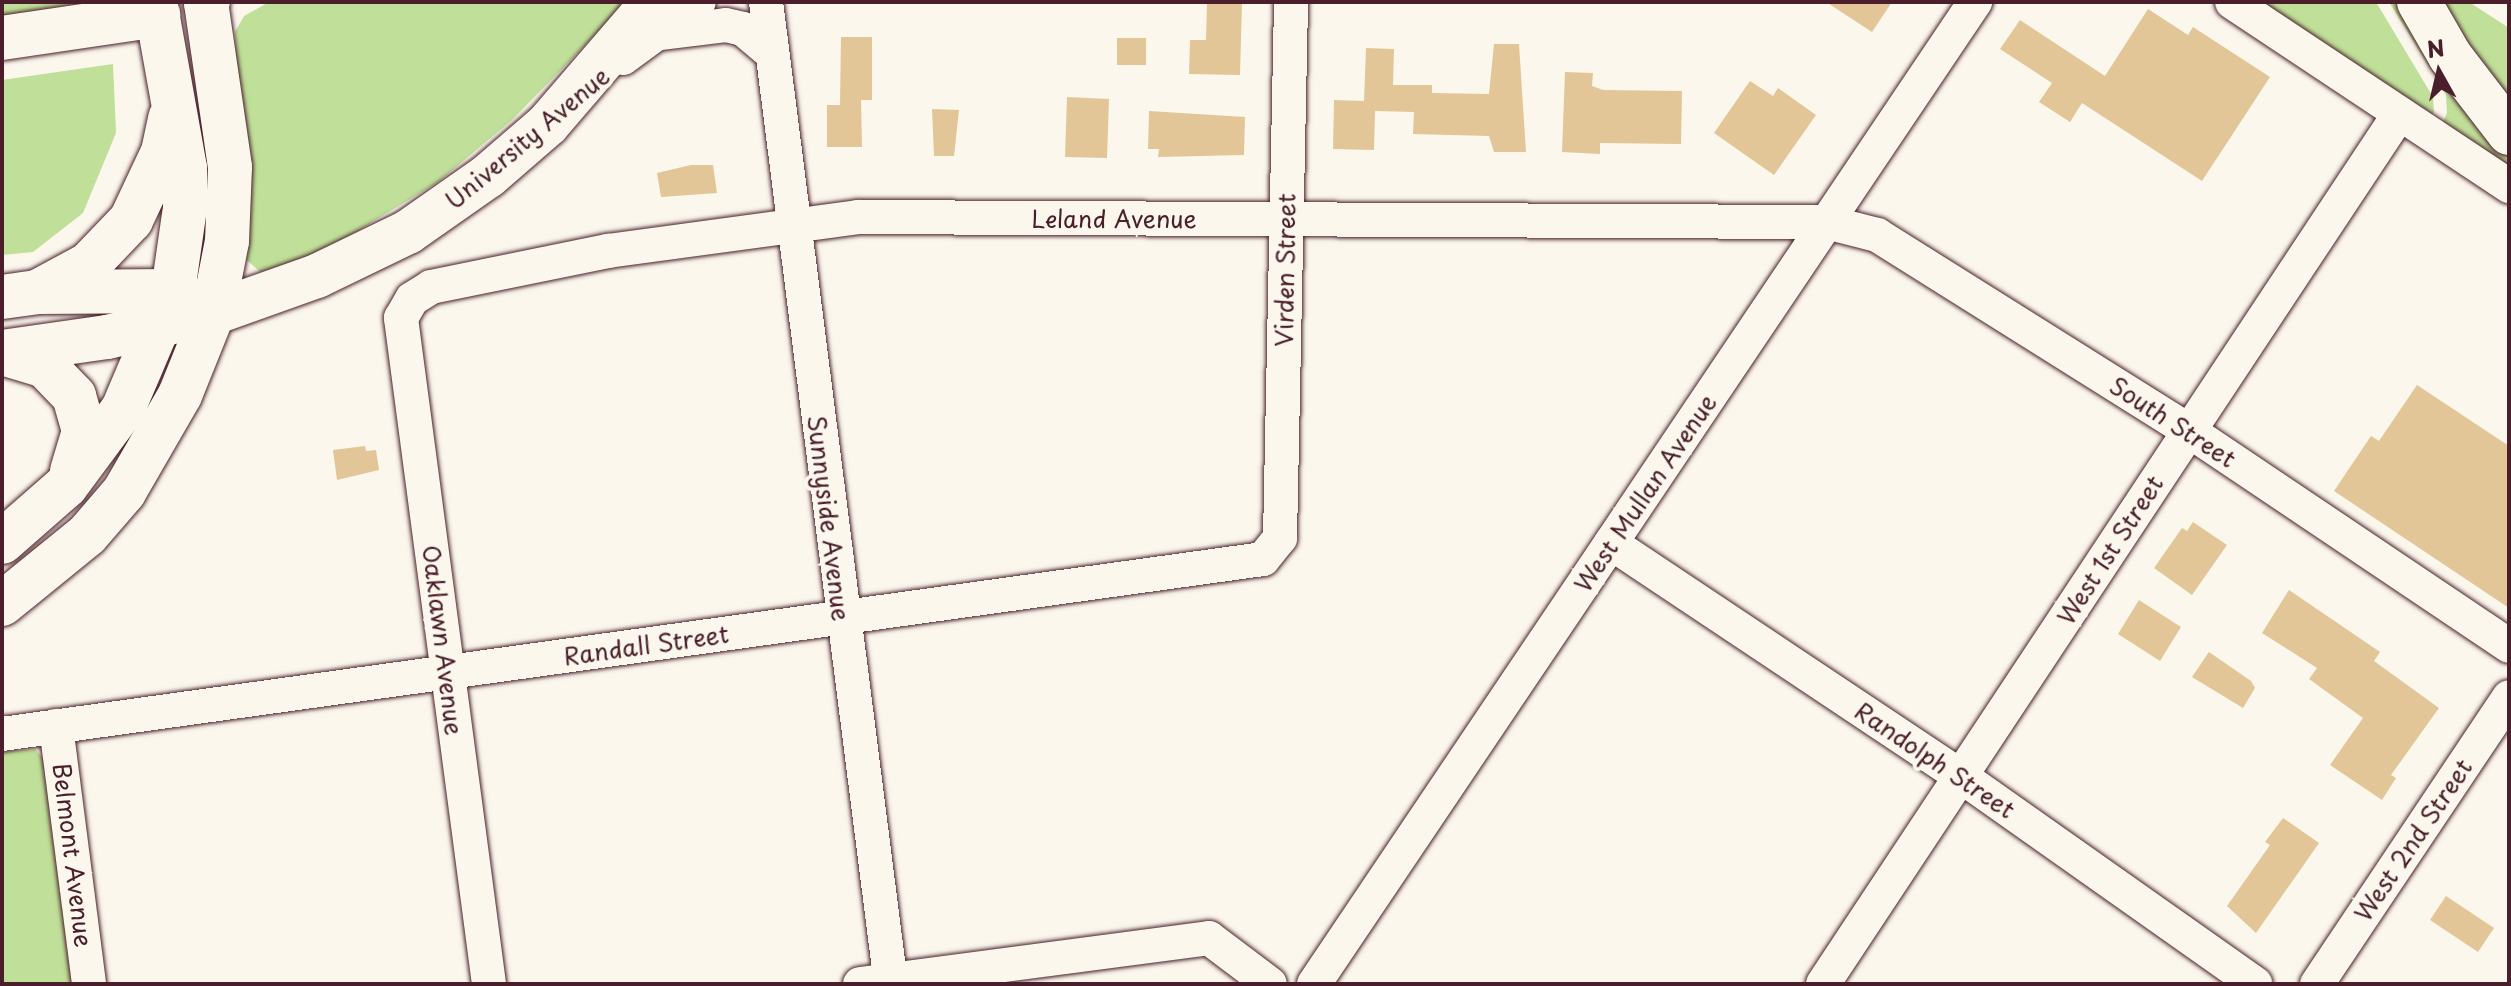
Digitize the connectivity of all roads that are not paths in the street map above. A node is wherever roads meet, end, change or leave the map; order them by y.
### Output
1 (207, 2) edge
2 (699, 2) edge
3 (766, 2) edge
4 (1291, 2) edge
5 (1975, 2) edge
6 (2232, 2) edge
7 (2419, 2) edge
8 (156, 9) edge
9 (652, 19) edge
10 (2, 38) edge
11 (769, 51) junction
12 (174, 97) junction
13 (2398, 116) junction
14 (2509, 133) edge
15 (2509, 186) edge
16 (1285, 219) junction
17 (1826, 222) junction
18 (792, 225) junction
19 (20, 294) edge
20 (412, 299) joint
21 (167, 309) junction
22 (213, 313) junction
23 (2, 353) edge
24 (2188, 430) junction
25 (66, 486) junction
26 (1280, 538) joint
27 (2, 542) edge
28 (1611, 543) junction
29 (2, 604) edge
30 (841, 617) junction
31 (2509, 646) edge
32 (447, 672) junction
33 (2509, 697) edge
34 (56, 726) junction
35 (2, 734) edge
36 (1962, 777) junction
37 (880, 983) edge
38 (89, 984) edge
39 (489, 984) edge
40 (1270, 984) edge
41 (1314, 984) edge
42 (1823, 984) edge
43 (2255, 984) edge
44 (2317, 984) edge

1 - 8 main road
1 - 22 main road
2 - 9 street
3 - 11 street, Sunnyside Avenue
4 - 16 street, Virden Street
5 - 17 street, West Mullan Avenue
6 - 13 street
7 - 14 main road
8 - 10 main road
8 - 12 main road
9 - 11 street
9 - 22 main road, University Avenue
11 - 18 street, Sunnyside Avenue
12 - 19 main road
12 - 21 main road
13 - 15 street
13 - 24 street, West 1st Street
16 - 17 street, Leland Avenue
16 - 18 street, Leland Avenue
16 - 26 street, Virden Street
17 - 24 street, South Street
17 - 28 street, West Mullan Avenue
18 - 20 street, Leland Avenue
18 - 30 street, Sunnyside Avenue
19 - 21 main road, University Avenue
20 - 32 street, Oaklawn Avenue
21 - 22 main road, University Avenue
21 - 23 main road, University Avenue
21 - 25 main road
22 - 29 main road
23 - 25 main road
24 - 31 street, South Street
24 - 36 street, West 1st Street
25 - 27 main road
26 - 30 street, Randall Street
28 - 36 street, Randolph Street
28 - 41 street, West Mullan Avenue
30 - 32 street, Randall Street
30 - 37 street, Sunnyside Avenue
32 - 34 street, Randall Street
32 - 39 street, Oaklawn Avenue
33 - 44 street, West 2nd Street
34 - 35 street, Randall Street
34 - 38 street, Belmont Avenue
36 - 42 street, West 1st Street
36 - 43 street, Randolph Street
37 - 40 street

